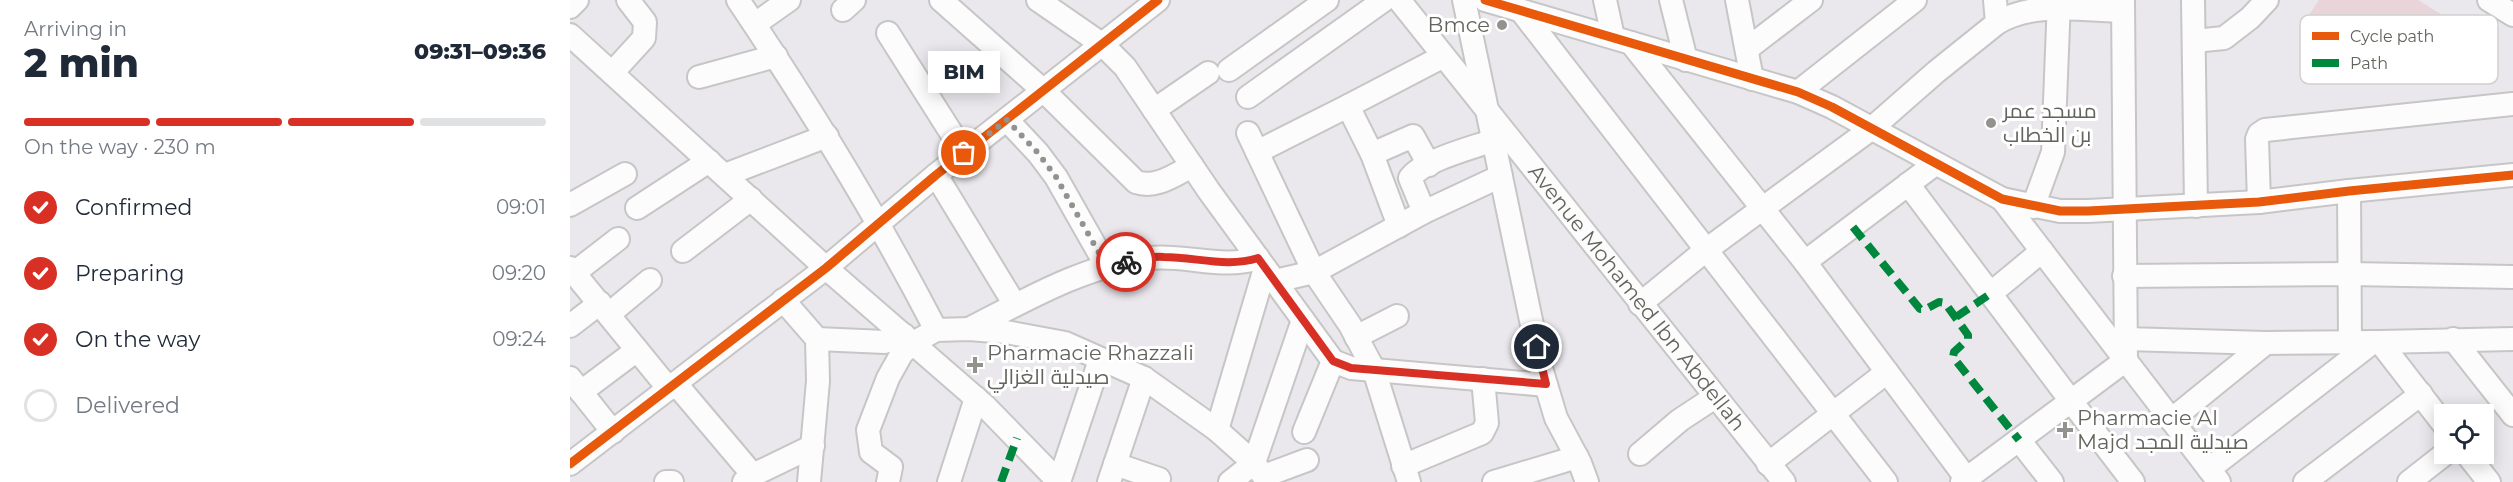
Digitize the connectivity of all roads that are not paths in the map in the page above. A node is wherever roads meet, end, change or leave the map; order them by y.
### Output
1 (577, 0) edge
2 (628, 0) edge
3 (738, 0) edge
4 (789, 0) edge
5 (942, 0) edge
6 (1038, 0) edge
7 (1158, 0) edge
8 (1327, 0) edge
9 (1384, 0) edge
10 (1399, 0) edge
11 (1464, 0) edge
12 (1485, 0) edge
13 (1605, 0) edge
14 (1671, 0) edge
15 (1737, 0) edge
16 (1811, 0) edge
17 (1915, 0) edge
18 (1995, 0) edge
19 (2193, 0) edge
20 (2267, 0) edge
21 (2489, 0) edge
22 (2059, 4) edge
23 (2123, 5) edge
24 (570, 7) edge
25 (1545, 10) edge
26 (1522, 12) junction
27 (2513, 15) edge
28 (1997, 23) junction
29 (755, 24) junction
30 (2513, 24) edge
31 (888, 33) dead end
32 (570, 35) edge
33 (1622, 40) junction
34 (2194, 41) junction
35 (1103, 45) junction
36 (1747, 49) junction
37 (776, 56) junction
38 (1442, 57) junction
39 (1686, 60) junction
40 (612, 74) junction
41 (699, 77) dead end
42 (1752, 79) junction
43 (1045, 92) junction
44 (1798, 92) junction
45 (1248, 98) dead end
46 (2513, 104) edge
47 (1348, 106) junction
48 (1154, 110) junction
49 (1489, 116) junction
50 (1007, 120) junction
51 (1871, 129) junction
52 (827, 136) junction
53 (1494, 140) junction
54 (964, 153) junction
55 (1372, 154) junction
56 (1935, 164) junction
57 (1429, 165) junction
58 (1192, 166) junction
59 (717, 168) junction
60 (625, 174) dead end
61 (936, 175) junction
62 (2513, 175) edge
63 (1502, 176) junction
64 (1908, 184) junction
65 (2349, 190) junction
66 (751, 199) junction
67 (2002, 199) junction
68 (2259, 202) junction
69 (570, 205) edge
70 (2196, 206) junction
71 (2033, 207) junction
72 (637, 208) dead end
73 (1762, 208) junction
74 (2125, 208) junction
75 (1424, 212) junction
76 (880, 225) junction
77 (1399, 225) junction
78 (618, 239) dead end
79 (1706, 250) junction
80 (2042, 250) junction
81 (683, 251) dead end
82 (1805, 262) junction
83 (1107, 267) junction
84 (826, 268) junction
85 (1266, 269) junction
86 (572, 270) edge
87 (1314, 272) junction
88 (2350, 274) junction
89 (2124, 276) junction
90 (2513, 277) edge
91 (650, 280) dead end
92 (1990, 294) junction
93 (783, 300) junction
94 (1640, 304) junction
95 (1015, 305) junction
96 (605, 309) junction
97 (1397, 316) dead end
98 (1303, 320) junction
99 (570, 326) edge
100 (969, 328) junction
101 (936, 330) junction
102 (1356, 337) junction
103 (817, 339) junction
104 (909, 339) junction
105 (2453, 339) junction
106 (2513, 339) edge
107 (2350, 342) junction
108 (2377, 342) junction
109 (2266, 343) junction
110 (637, 350) junction
111 (2126, 350) junction
112 (1100, 360) junction
113 (1333, 361) junction
114 (1374, 370) junction
115 (1887, 372) junction
116 (1144, 378) junction
117 (1483, 379) junction
118 (1546, 384) junction
119 (576, 385) edge
120 (672, 387) junction
121 (2421, 394) junction
122 (1715, 397) junction
123 (976, 398) junction
124 (2071, 401) junction
125 (2434, 411) edge
126 (1832, 414) junction
127 (2513, 415) edge
128 (2171, 420) junction
129 (1217, 430) junction
130 (613, 432) junction
131 (1304, 432) dead end
132 (2019, 440) junction
133 (813, 446) junction
134 (1640, 454) dead end
135 (1576, 457) junction
136 (1307, 460) dead end
137 (2434, 462) edge
138 (570, 464) edge
139 (1768, 464) junction
140 (2475, 464) edge
141 (1112, 473) edge
142 (1262, 474) edge
143 (1406, 474) edge
144 (2214, 475) edge
145 (748, 478) edge
146 (1159, 479) dead end
147 (1966, 481) edge
148 (666, 482) edge
149 (672, 482) edge
150 (809, 482) edge
151 (888, 482) edge
152 (949, 482) edge
153 (1059, 482) edge
154 (1230, 482) edge
155 (1494, 482) edge
156 (1587, 482) edge
157 (1784, 482) edge
158 (1886, 482) edge
159 (2052, 482) edge
160 (2133, 482) edge
161 (2305, 482) edge
162 (2409, 482) edge
163 (2489, 482) edge

1 - 24 street
2 - 40 street
3 - 29 street
4 - 29 street
5 - 43 street
6 - 35 street
7 - 35 street
8 - 48 street
9 - 45 street
10 - 38 street, Avenue Mohamed Ibn Abdellah
11 - 49 street
12 - 26 street
13 - 33 street
14 - 39 street
15 - 36 street
16 - 36 street
17 - 44 street
18 - 28 street
19 - 34 street
20 - 34 street
21 - 27 street
22 - 23 street
22 - 28 street
22 - 71 street
23 - 74 street
25 - 26 street
25 - 33 street
26 - 79 street
27 - 30 street
28 - 51 street
29 - 37 street
31 - 54 street
32 - 40 street
33 - 39 street
33 - 73 street
34 - 70 street
35 - 43 street
35 - 48 street
36 - 42 street
37 - 41 street
37 - 52 street
38 - 47 street
38 - 49 street, Avenue Mohamed Ibn Abdellah
39 - 42 street
40 - 59 street
42 - 44 street
43 - 50 street
43 - 58 street
44 - 51 street
46 - 68 street
47 - 55 street
47 - 87 street
48 - 58 street
49 - 53 street
49 - 94 street, Avenue Mohamed Ibn Abdellah
50 - 54 street
50 - 83 street
51 - 56 street
51 - 73 street
52 - 59 street
52 - 76 street
53 - 57 street
53 - 63 street
54 - 61 street
55 - 57 street
55 - 77 street
56 - 64 street
56 - 67 street
57 - 75 street
58 - 85 street
59 - 66 street
59 - 72 street
60 - 69 street
61 - 76 street
61 - 95 street
62 - 65 street
63 - 75 street
63 - 118 street
64 - 82 street
64 - 92 street
65 - 68 street
65 - 88 street
66 - 81 street
66 - 84 street
67 - 71 street
67 - 80 street
68 - 70 street
70 - 74 street
71 - 74 street
73 - 79 street
73 - 82 street
74 - 89 street
75 - 77 street
76 - 84 street
76 - 101 street
77 - 87 street
78 - 86 street
79 - 94 street
79 - 126 street
80 - 92 street
80 - 111 street
82 - 115 street
83 - 85 street
83 - 95 street
84 - 93 street
84 - 104 street
85 - 87 street
85 - 98 street
85 - 129 street
86 - 96 street
87 - 102 street
88 - 89 street
88 - 90 street
88 - 107 street
89 - 111 street
91 - 96 street
92 - 124 street
93 - 103 street
93 - 120 street
94 - 122 street, Avenue Mohamed Ibn Abdellah
95 - 100 street
96 - 99 street
96 - 110 street
97 - 102 street
98 - 113 street
98 - 142 street
100 - 101 street
100 - 112 street
101 - 104 street
102 - 114 street
103 - 104 street
103 - 133 street
104 - 123 street
104 - 151 street
105 - 106 street
105 - 108 street
105 - 127 street
107 - 108 street
107 - 109 street
108 - 121 street
108 - 144 street
109 - 111 street
109 - 128 street
110 - 119 street
110 - 120 street
111 - 124 street
111 - 128 street
112 - 116 street
112 - 153 street
113 - 114 street
113 - 131 street
114 - 117 street
114 - 143 street
115 - 126 street
115 - 147 street
116 - 129 street
116 - 141 street
117 - 118 street
117 - 143 street
118 - 135 street
119 - 130 street
120 - 130 street
120 - 145 street
121 - 125 street
121 - 161 street
122 - 134 street
122 - 139 street, Avenue Mohamed Ibn Abdellah
123 - 152 street
123 - 153 street
124 - 132 street
124 - 160 street
126 - 139 street
126 - 158 street
128 - 144 street
129 - 142 street
130 - 138 street
132 - 147 street
132 - 159 street
133 - 145 street
133 - 150 street
135 - 155 street
135 - 156 street
136 - 142 street
137 - 162 street
139 - 157 street, Avenue Mohamed Ibn Abdellah
140 - 163 street
141 - 146 street
142 - 154 street
148 - 149 street

